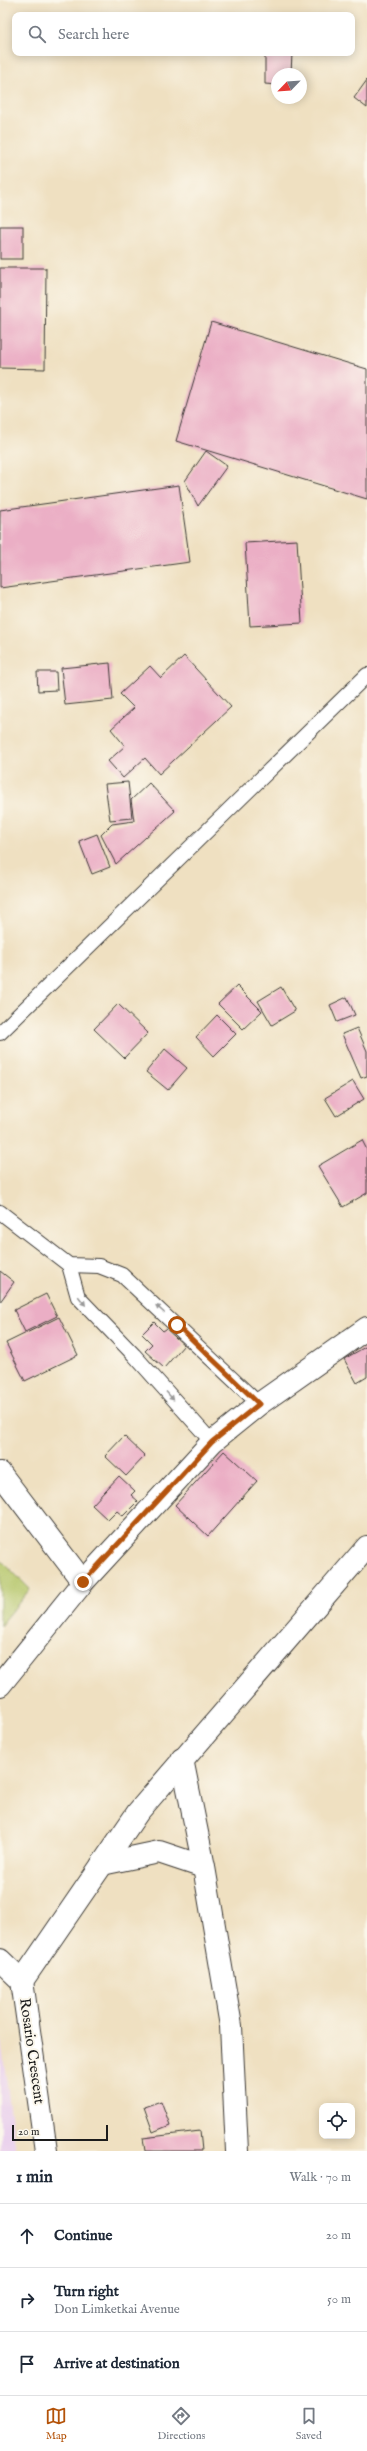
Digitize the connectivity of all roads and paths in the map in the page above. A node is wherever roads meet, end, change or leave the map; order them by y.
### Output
1 (367, 675) edge
2 (0, 1033) edge
3 (0, 1212) edge
4 (69, 1264) junction
5 (367, 1328) edge
6 (259, 1404) junction
7 (212, 1442) junction
8 (0, 1473) edge
9 (365, 1556) edge
10 (83, 1582) junction
11 (0, 1685) edge
12 (182, 1759) junction
13 (102, 1864) junction
14 (204, 1867) junction
15 (0, 1960) edge
16 (22, 1981) junction
17 (46, 2151) edge
18 (238, 2151) edge

1 - 2 lane
3 - 4 lane
6 -> 4 lane
4 -> 7 lane
5 - 6 street
6 - 7 street
7 - 10 street
8 - 10 street
9 - 12 street
10 - 11 street
12 - 13 street
12 - 14 street
13 - 14 street
13 - 16 street
14 - 18 street
15 - 16 street, Rosario Crescent
16 - 17 street, Rosario Crescent

